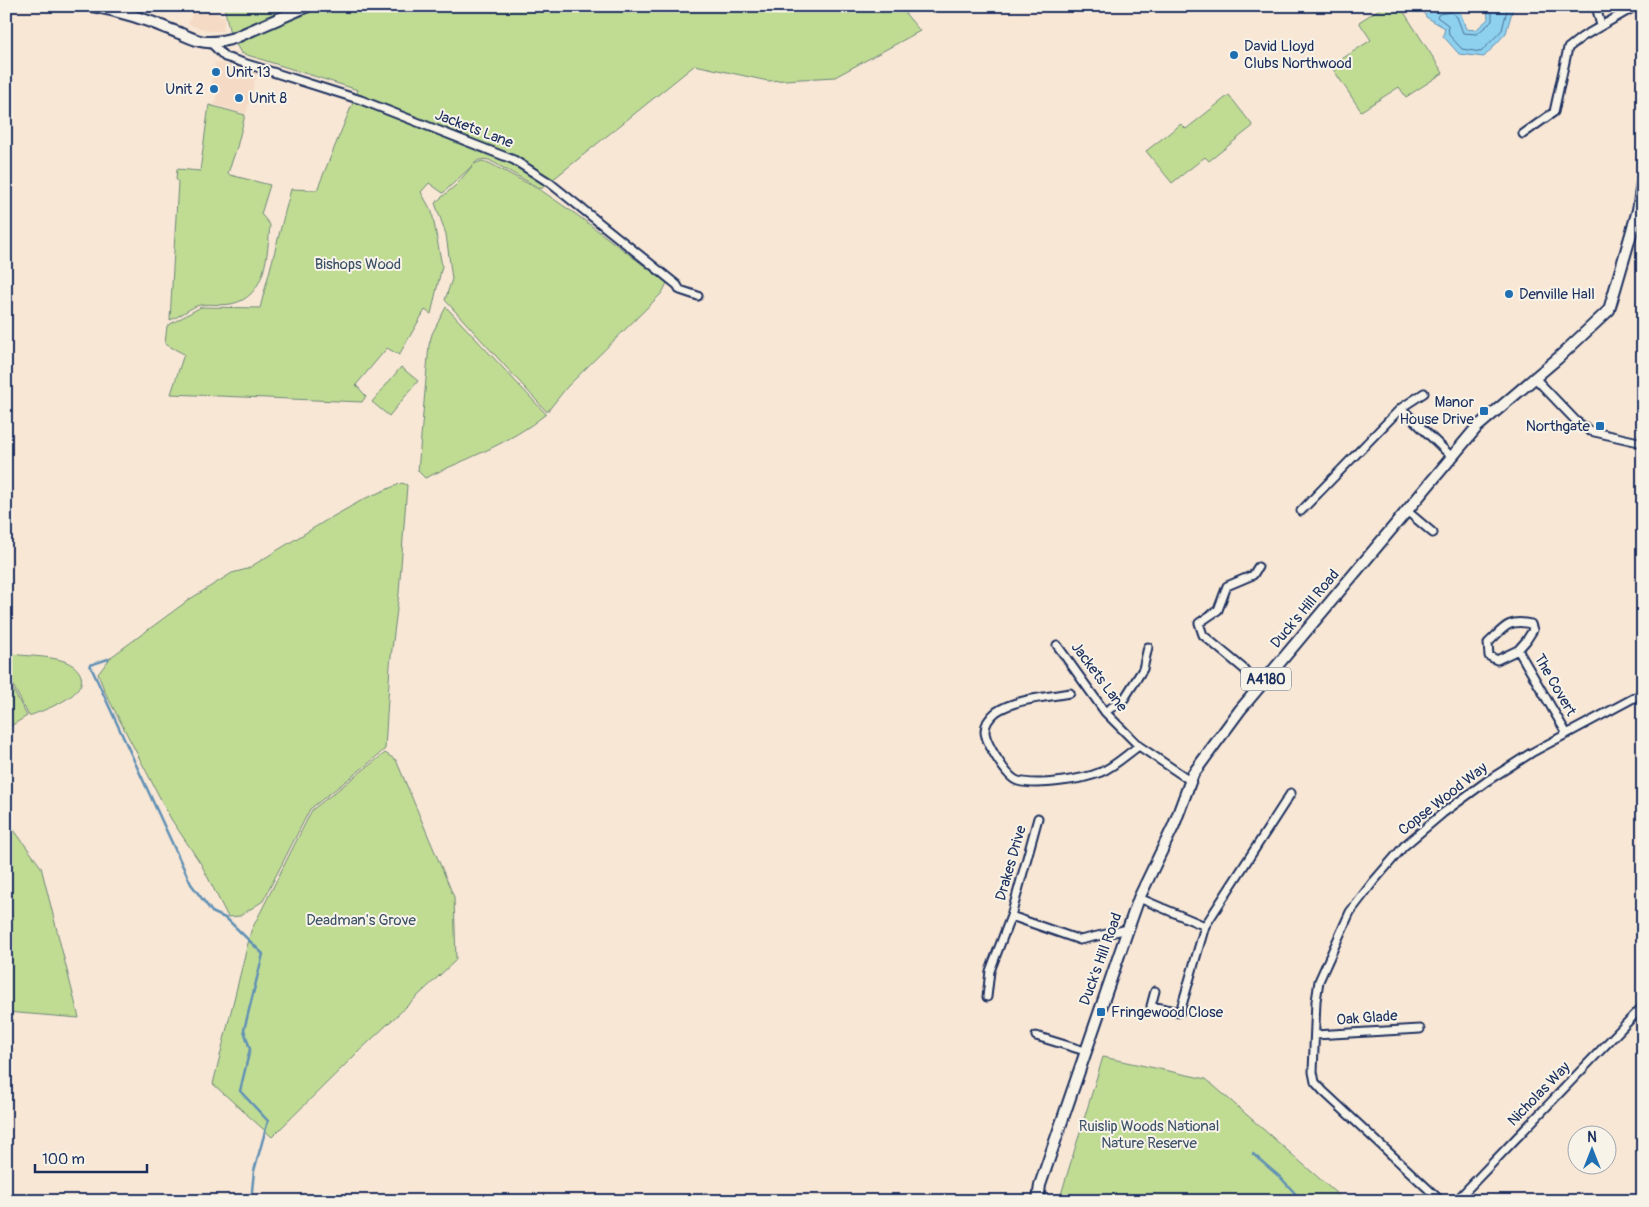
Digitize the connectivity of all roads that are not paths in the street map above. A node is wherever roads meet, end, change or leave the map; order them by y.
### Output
1 (92, 6) edge
2 (308, 6) edge
3 (1596, 6) edge
4 (1636, 6) edge
5 (1601, 26) junction
6 (210, 42) junction
7 (1523, 134) dead end
8 (1643, 176) edge
9 (1640, 211) edge
10 (698, 296) dead end
11 (1535, 378) junction
12 (1424, 393) dead end
13 (1401, 408) junction
14 (1643, 443) edge
15 (1452, 458) junction
16 (1300, 511) dead end
17 (1407, 511) junction
18 (1433, 533) dead end
19 (1258, 567) dead end
20 (1057, 645) dead end
21 (1148, 647) dead end
22 (1518, 650) junction
23 (1259, 687) junction
24 (1070, 693) dead end
25 (1643, 693) edge
26 (1105, 712) junction
27 (1567, 734) junction
28 (1139, 746) junction
29 (1191, 781) junction
30 (1291, 793) dead end
31 (1038, 818) dead end
32 (1139, 898) junction
33 (1010, 916) junction
34 (1205, 926) junction
35 (1128, 929) junction
36 (1155, 990) dead end
37 (987, 997) dead end
38 (1643, 1006) edge
39 (1420, 1028) dead end
40 (1314, 1035) junction
41 (1036, 1036) dead end
42 (1086, 1051) junction
43 (1038, 1201) edge
44 (1441, 1201) edge
45 (1456, 1201) edge

1 - 6 main road
2 - 6 main road
3 - 5 street
4 - 5 street
5 - 7 street
6 - 10 street, Jackets Lane
8 - 9 main road, Duck's Hill Road / A4180
9 - 11 main road, Duck's Hill Road / A4180
11 - 14 street
11 - 15 main road, Duck's Hill Road / A4180
12 - 13 street
13 - 15 street
13 - 16 street
15 - 17 main road, Duck's Hill Road / A4180
17 - 18 street
17 - 23 main road, Duck's Hill Road / A4180
19 - 23 street
20 - 26 street, Jackets Lane
21 - 26 street
22 - 22 street, The Covert
22 - 27 street, The Covert
23 - 29 main road, Duck's Hill Road / A4180
24 - 28 street
25 - 27 street, Copse Wood Way
26 - 28 street, Jackets Lane
27 - 40 street, Copse Wood Way
28 - 29 street, Jackets Lane
29 - 32 main road, Duck's Hill Road / A4180
30 - 34 street
31 - 33 street, Drakes Drive
32 - 34 street
32 - 35 main road, Duck's Hill Road / A4180
33 - 35 street, Drakes Drive
33 - 37 street, Drakes Drive
34 - 36 street
35 - 42 main road, Duck's Hill Road / A4180
38 - 45 street, Nicholas Way
39 - 40 street, Oak Glade
40 - 44 street, Copse Wood Way
41 - 42 street
42 - 43 main road, Duck's Hill Road / A4180

